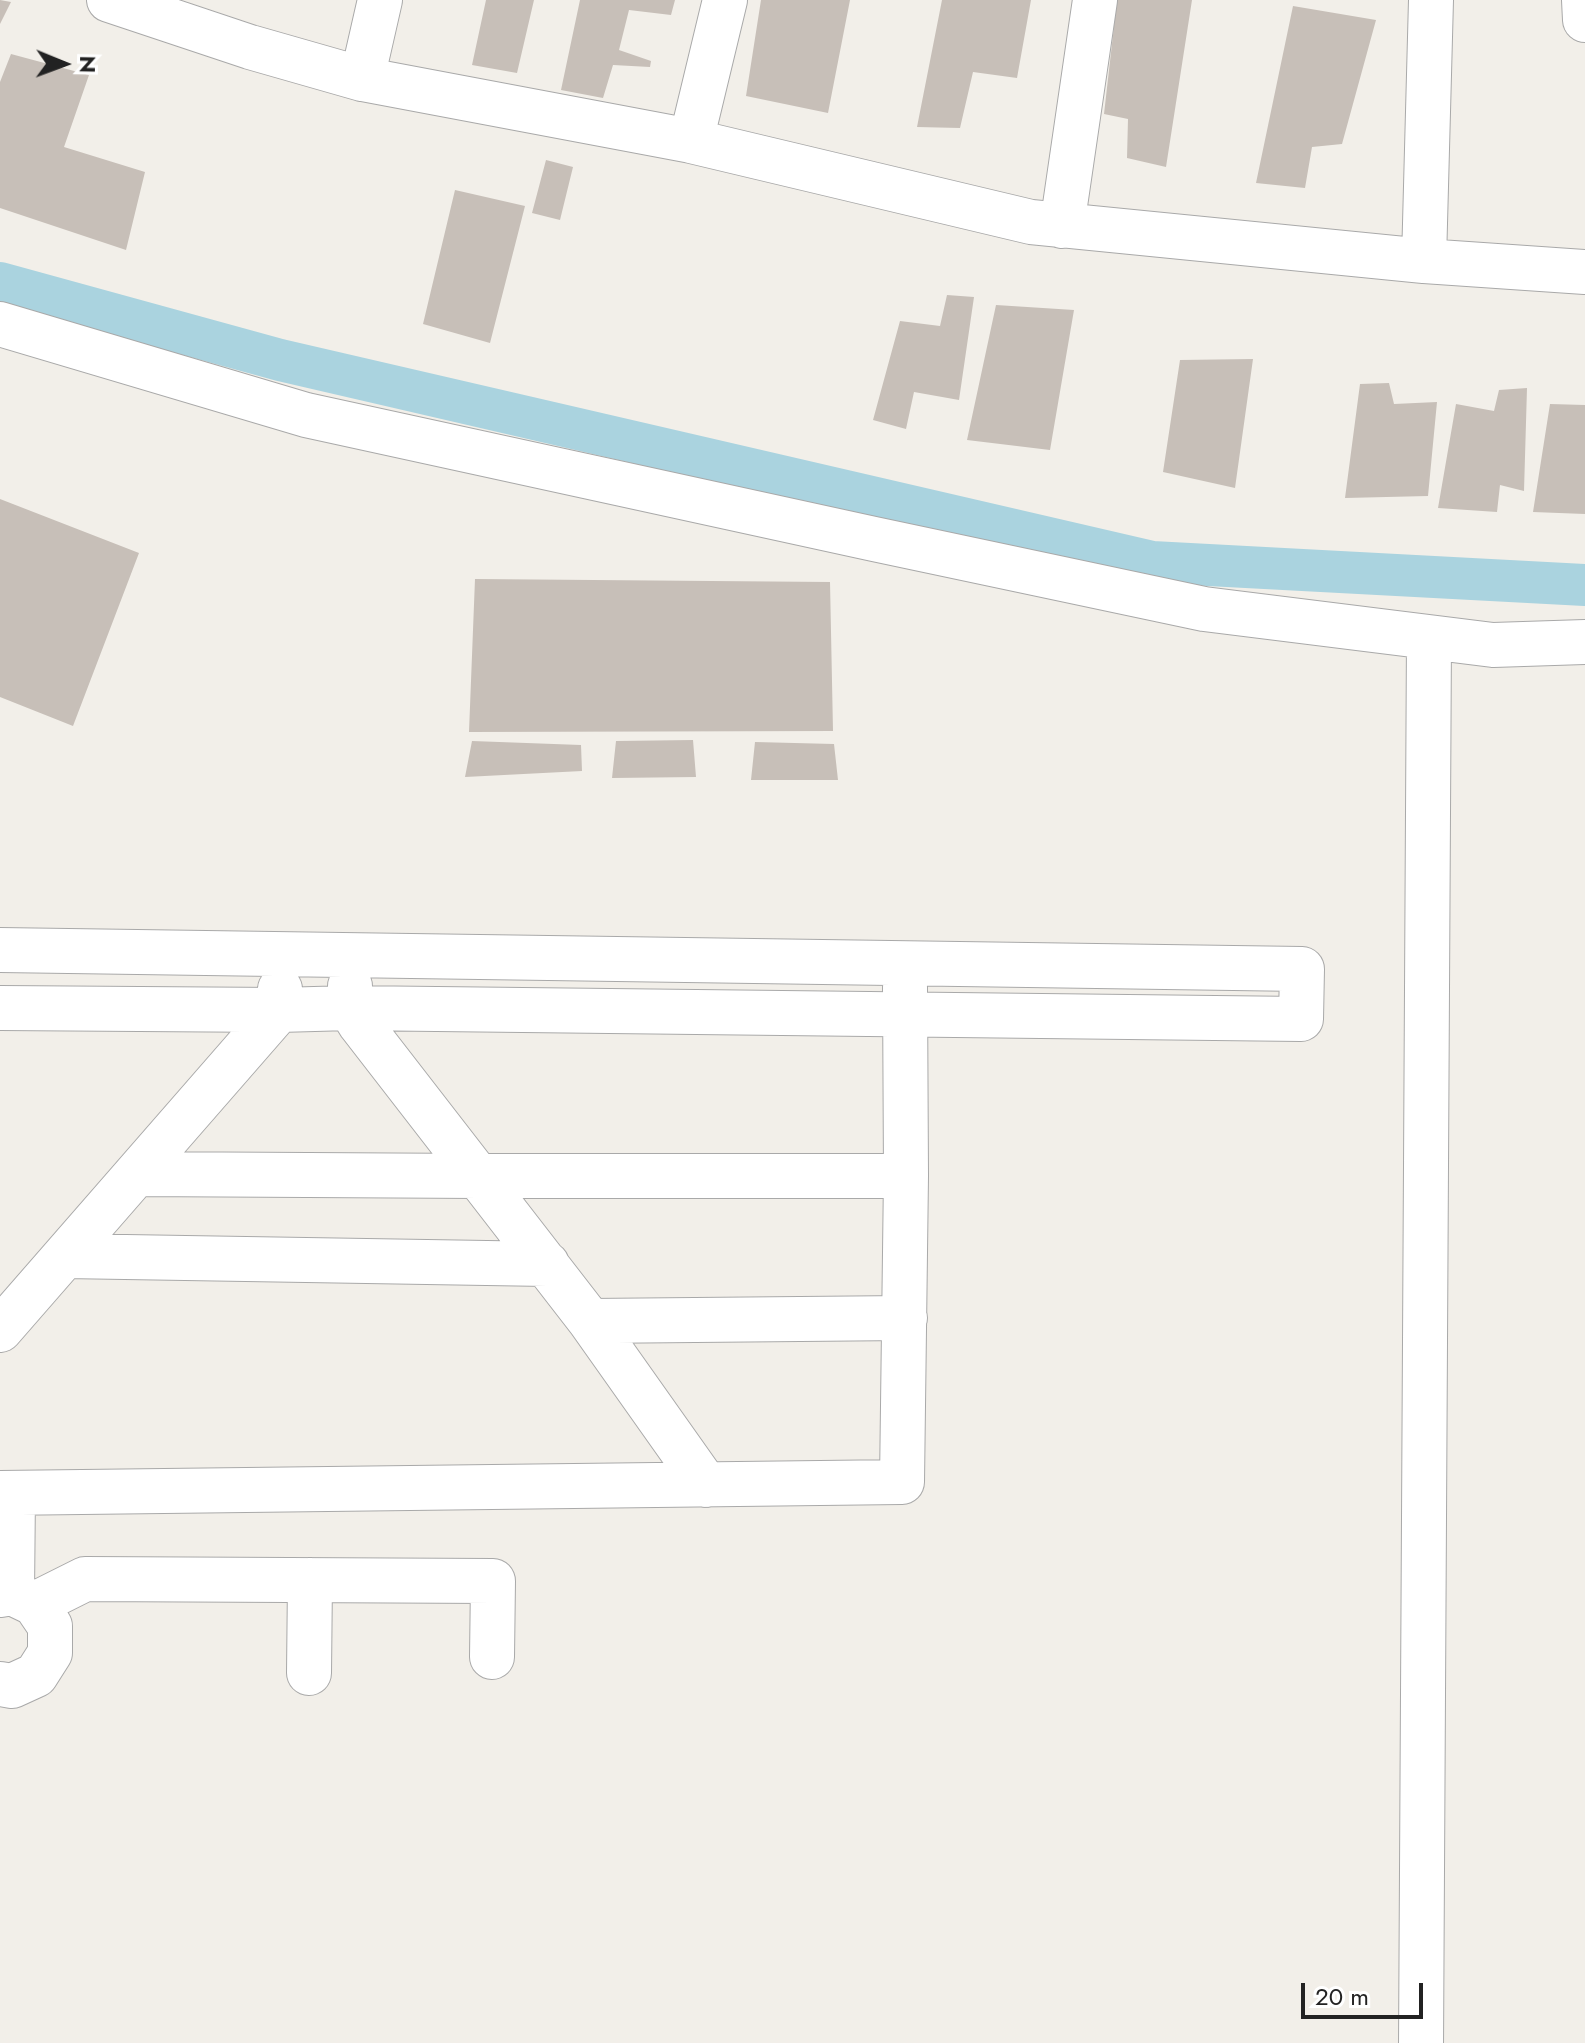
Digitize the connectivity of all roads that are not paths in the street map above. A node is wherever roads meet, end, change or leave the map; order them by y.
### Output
1 (109, 0) edge
2 (380, 0) edge
3 (725, 0) edge
4 (1095, 0) edge
5 (1431, 0) edge
6 (1584, 0) edge
7 (1585, 20) edge
8 (362, 79) junction
9 (691, 141) junction
10 (1062, 226) junction
11 (1424, 261) junction
12 (1585, 272) edge
13 (0, 324) edge
14 (1429, 637) junction
15 (1585, 642) edge
16 (0, 950) edge
17 (281, 954) junction
18 (351, 955) junction
19 (906, 962) junction
20 (0, 1008) edge
21 (350, 1008) junction
22 (279, 1010) junction
23 (905, 1014) junction
24 (136, 1174) junction
25 (479, 1176) junction
26 (906, 1176) junction
27 (65, 1256) junction
28 (547, 1264) junction
29 (905, 1318) junction
30 (590, 1321) junction
31 (0, 1330) edge
32 (706, 1485) junction
33 (6, 1493) edge
34 (310, 1580) junction
35 (16, 1597) edge
36 (492, 1657) dead end
37 (309, 1673) dead end
38 (0, 1684) edge
39 (1421, 2043) edge

1 - 8 street
2 - 8 street
3 - 9 street
4 - 10 street
5 - 11 street
6 - 7 street
8 - 9 street
9 - 10 street
10 - 11 street
11 - 12 street
13 - 14 street
14 - 15 street
14 - 39 street
16 - 17 street
17 - 18 street
17 - 22 street
18 - 19 street
18 - 21 street
19 - 23 street
19 - 23 street
20 - 22 street
21 - 22 street
21 - 23 street
21 - 25 street
22 - 24 street
23 - 26 street
24 - 25 street
24 - 27 street
25 - 26 street
25 - 28 street
26 - 29 street
27 - 28 street
27 - 31 street
28 - 30 street
29 - 30 street
29 - 32 street
30 - 32 street
32 - 33 street
33 - 35 street
34 - 35 street
34 - 36 street
34 - 37 street
35 - 38 street

